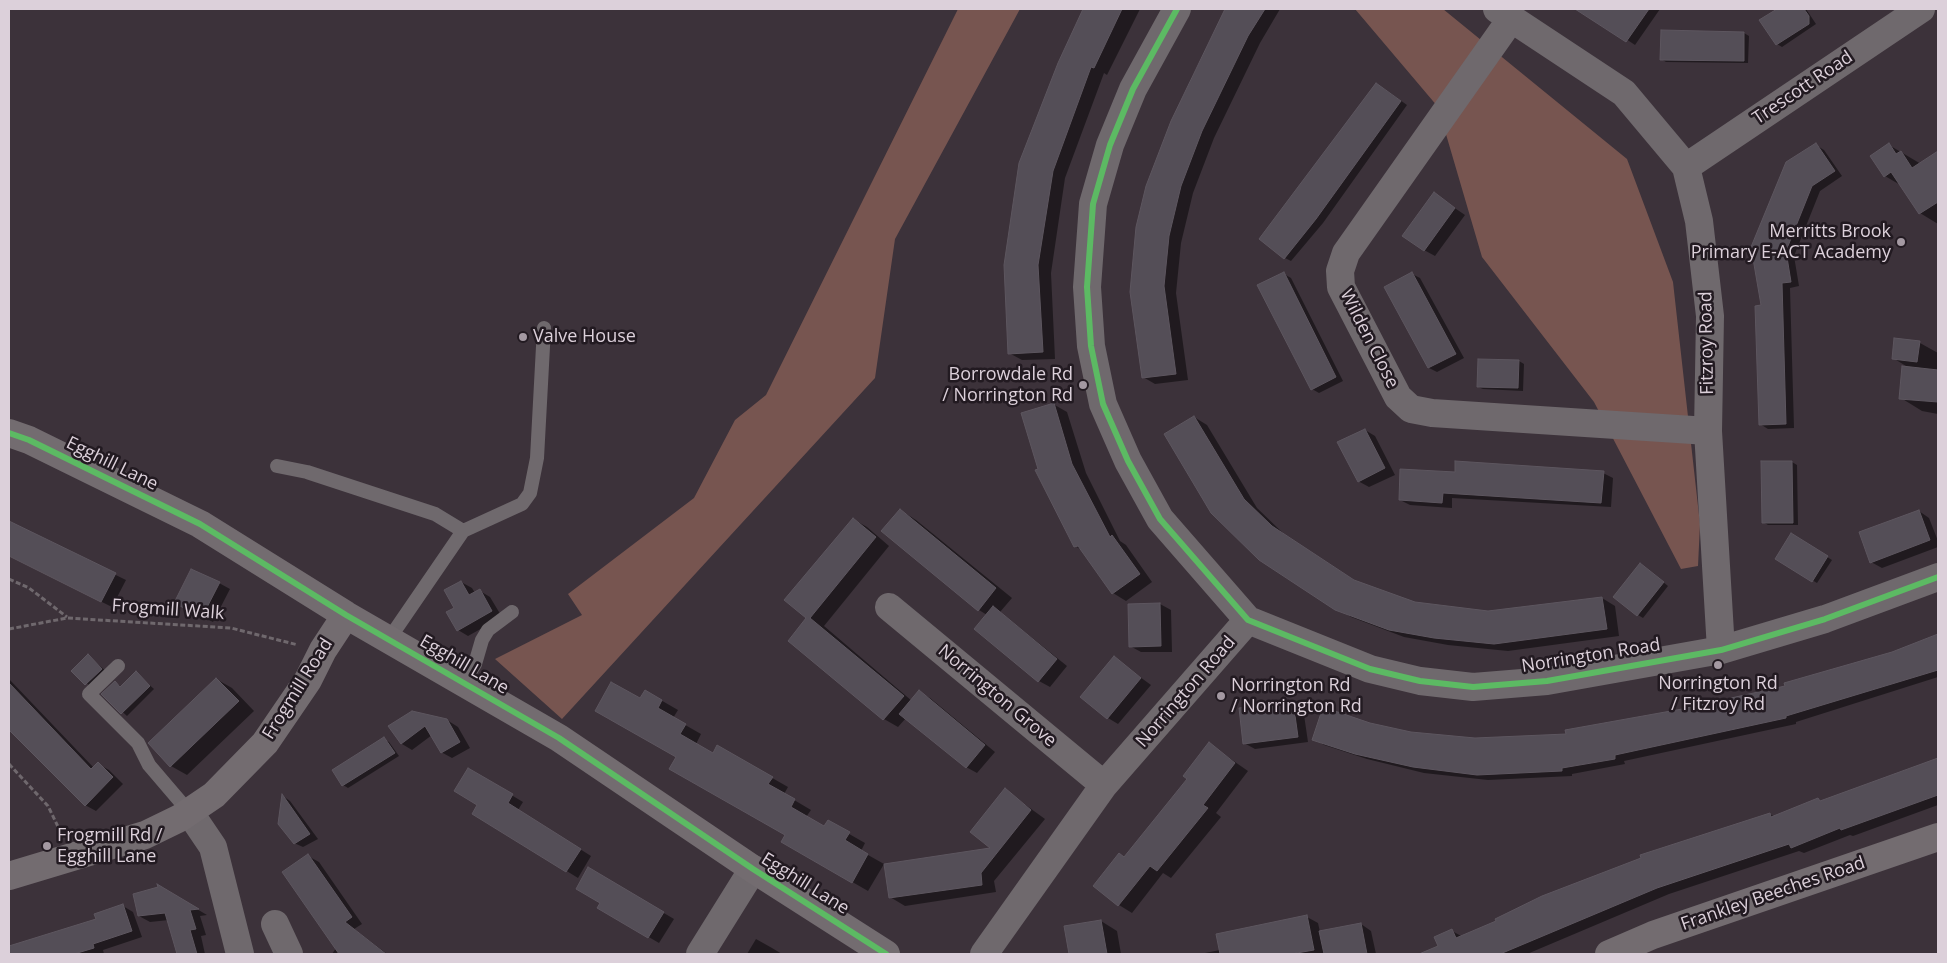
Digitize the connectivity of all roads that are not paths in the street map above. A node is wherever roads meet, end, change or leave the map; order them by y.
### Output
1 (1177, 9) edge
2 (1921, 9) edge
3 (1504, 14) edge
4 (1686, 167) junction
5 (544, 328) dead end
6 (1708, 431) junction
7 (9, 433) edge
8 (277, 466) dead end
9 (463, 531) junction
10 (1938, 577) edge
11 (889, 607) dead end
12 (512, 612) dead end
13 (346, 615) junction
14 (1248, 620) junction
15 (389, 639) junction
16 (1721, 650) junction
17 (118, 666) dead end
18 (463, 683) junction
19 (1104, 785) junction
20 (190, 813) junction
21 (1938, 837) edge
22 (753, 869) junction
23 (9, 876) edge
24 (275, 924) dead end
25 (240, 954) edge
26 (289, 954) edge
27 (700, 954) edge
28 (886, 954) edge
29 (984, 954) edge
30 (1609, 954) edge

1 - 14 street
2 - 4 street, Trescott Road
3 - 4 street, Fitzroy Road
3 - 6 street, Wilden Close
4 - 6 street, Fitzroy Road
5 - 9 lane
6 - 16 street, Fitzroy Road
7 - 13 street, Egghill Lane
8 - 9 lane
9 - 15 lane
10 - 16 street, Norrington Road
11 - 19 street, Norrington Grove
12 - 18 lane
13 - 15 street, Egghill Lane
13 - 20 street, Frogmill Road
14 - 16 street, Norrington Road
14 - 19 street, Norrington Road
15 - 18 street, Egghill Lane
17 - 20 lane
18 - 22 street, Egghill Lane
19 - 29 street, Norrington Road
20 - 23 street, Frogmill Road
20 - 25 street
21 - 30 street, Frankley Beeches Road
22 - 27 street
22 - 28 street, Egghill Lane
24 - 26 street

